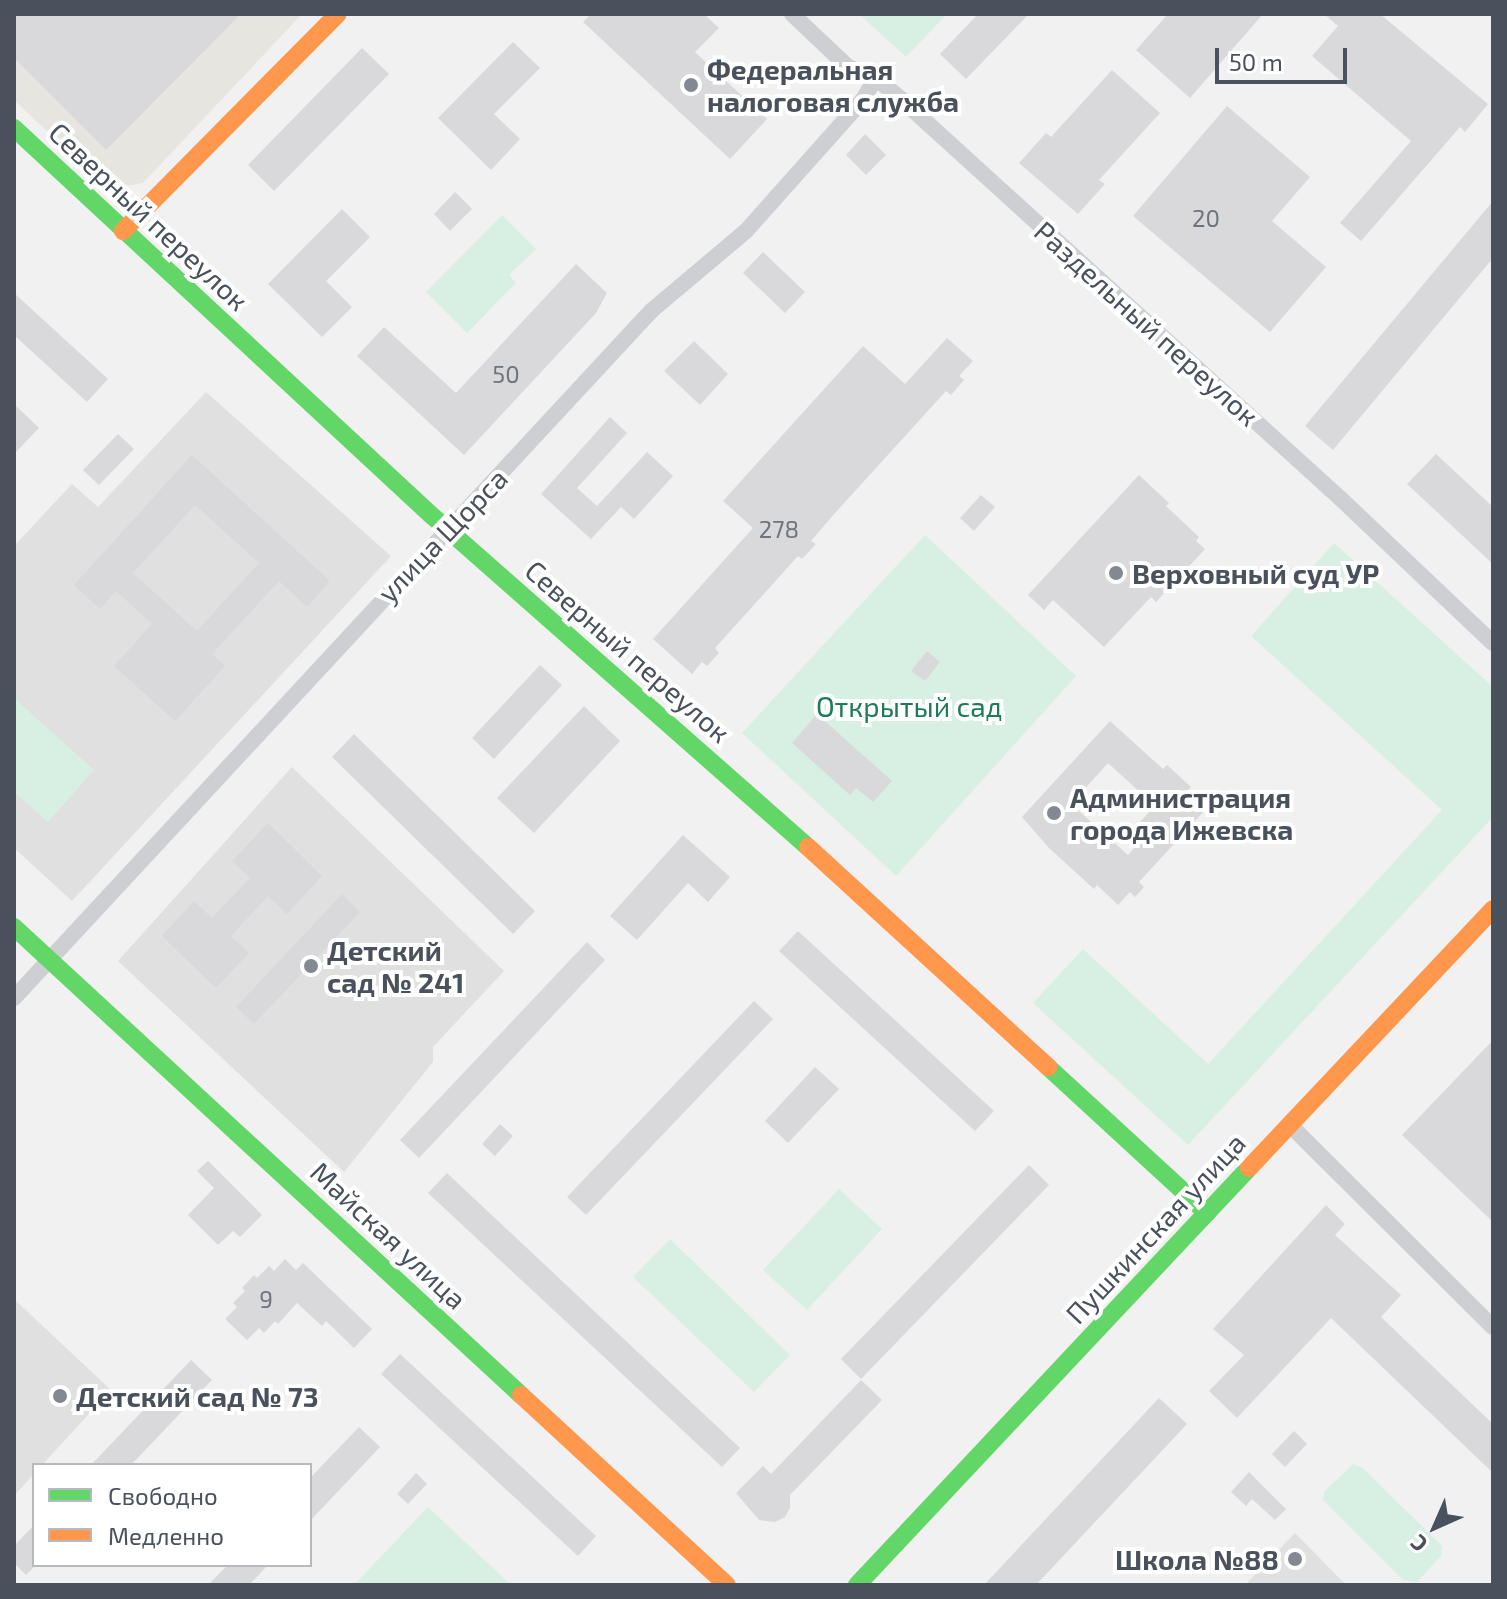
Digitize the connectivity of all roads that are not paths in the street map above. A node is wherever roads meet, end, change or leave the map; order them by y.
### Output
1 (338, 14) edge
2 (792, 14) edge
3 (876, 78) junction
4 (14, 128) edge
5 (123, 231) junction
6 (447, 530) junction
7 (1493, 643) edge
8 (1493, 909) edge
9 (14, 927) edge
10 (49, 959) junction
11 (14, 998) edge
12 (1290, 1125) junction
13 (1207, 1213) junction
14 (1493, 1327) edge
15 (727, 1585) edge
16 (857, 1585) edge

1 - 5 street
2 - 3 street, Раздельный переулок
3 - 6 street, улица Щорса
3 - 7 street, Раздельный переулок
4 - 5 street, Северный переулок
5 - 6 street, Северный переулок
6 - 10 street, улица Щорса
6 - 13 street, Северный переулок
8 - 12 street, Пушкинская улица
9 - 10 street, Майская улица
10 - 11 street, улица Щорса
10 - 15 street, Майская улица
12 - 13 street, Пушкинская улица
12 - 14 street
13 - 16 street, Пушкинская улица

